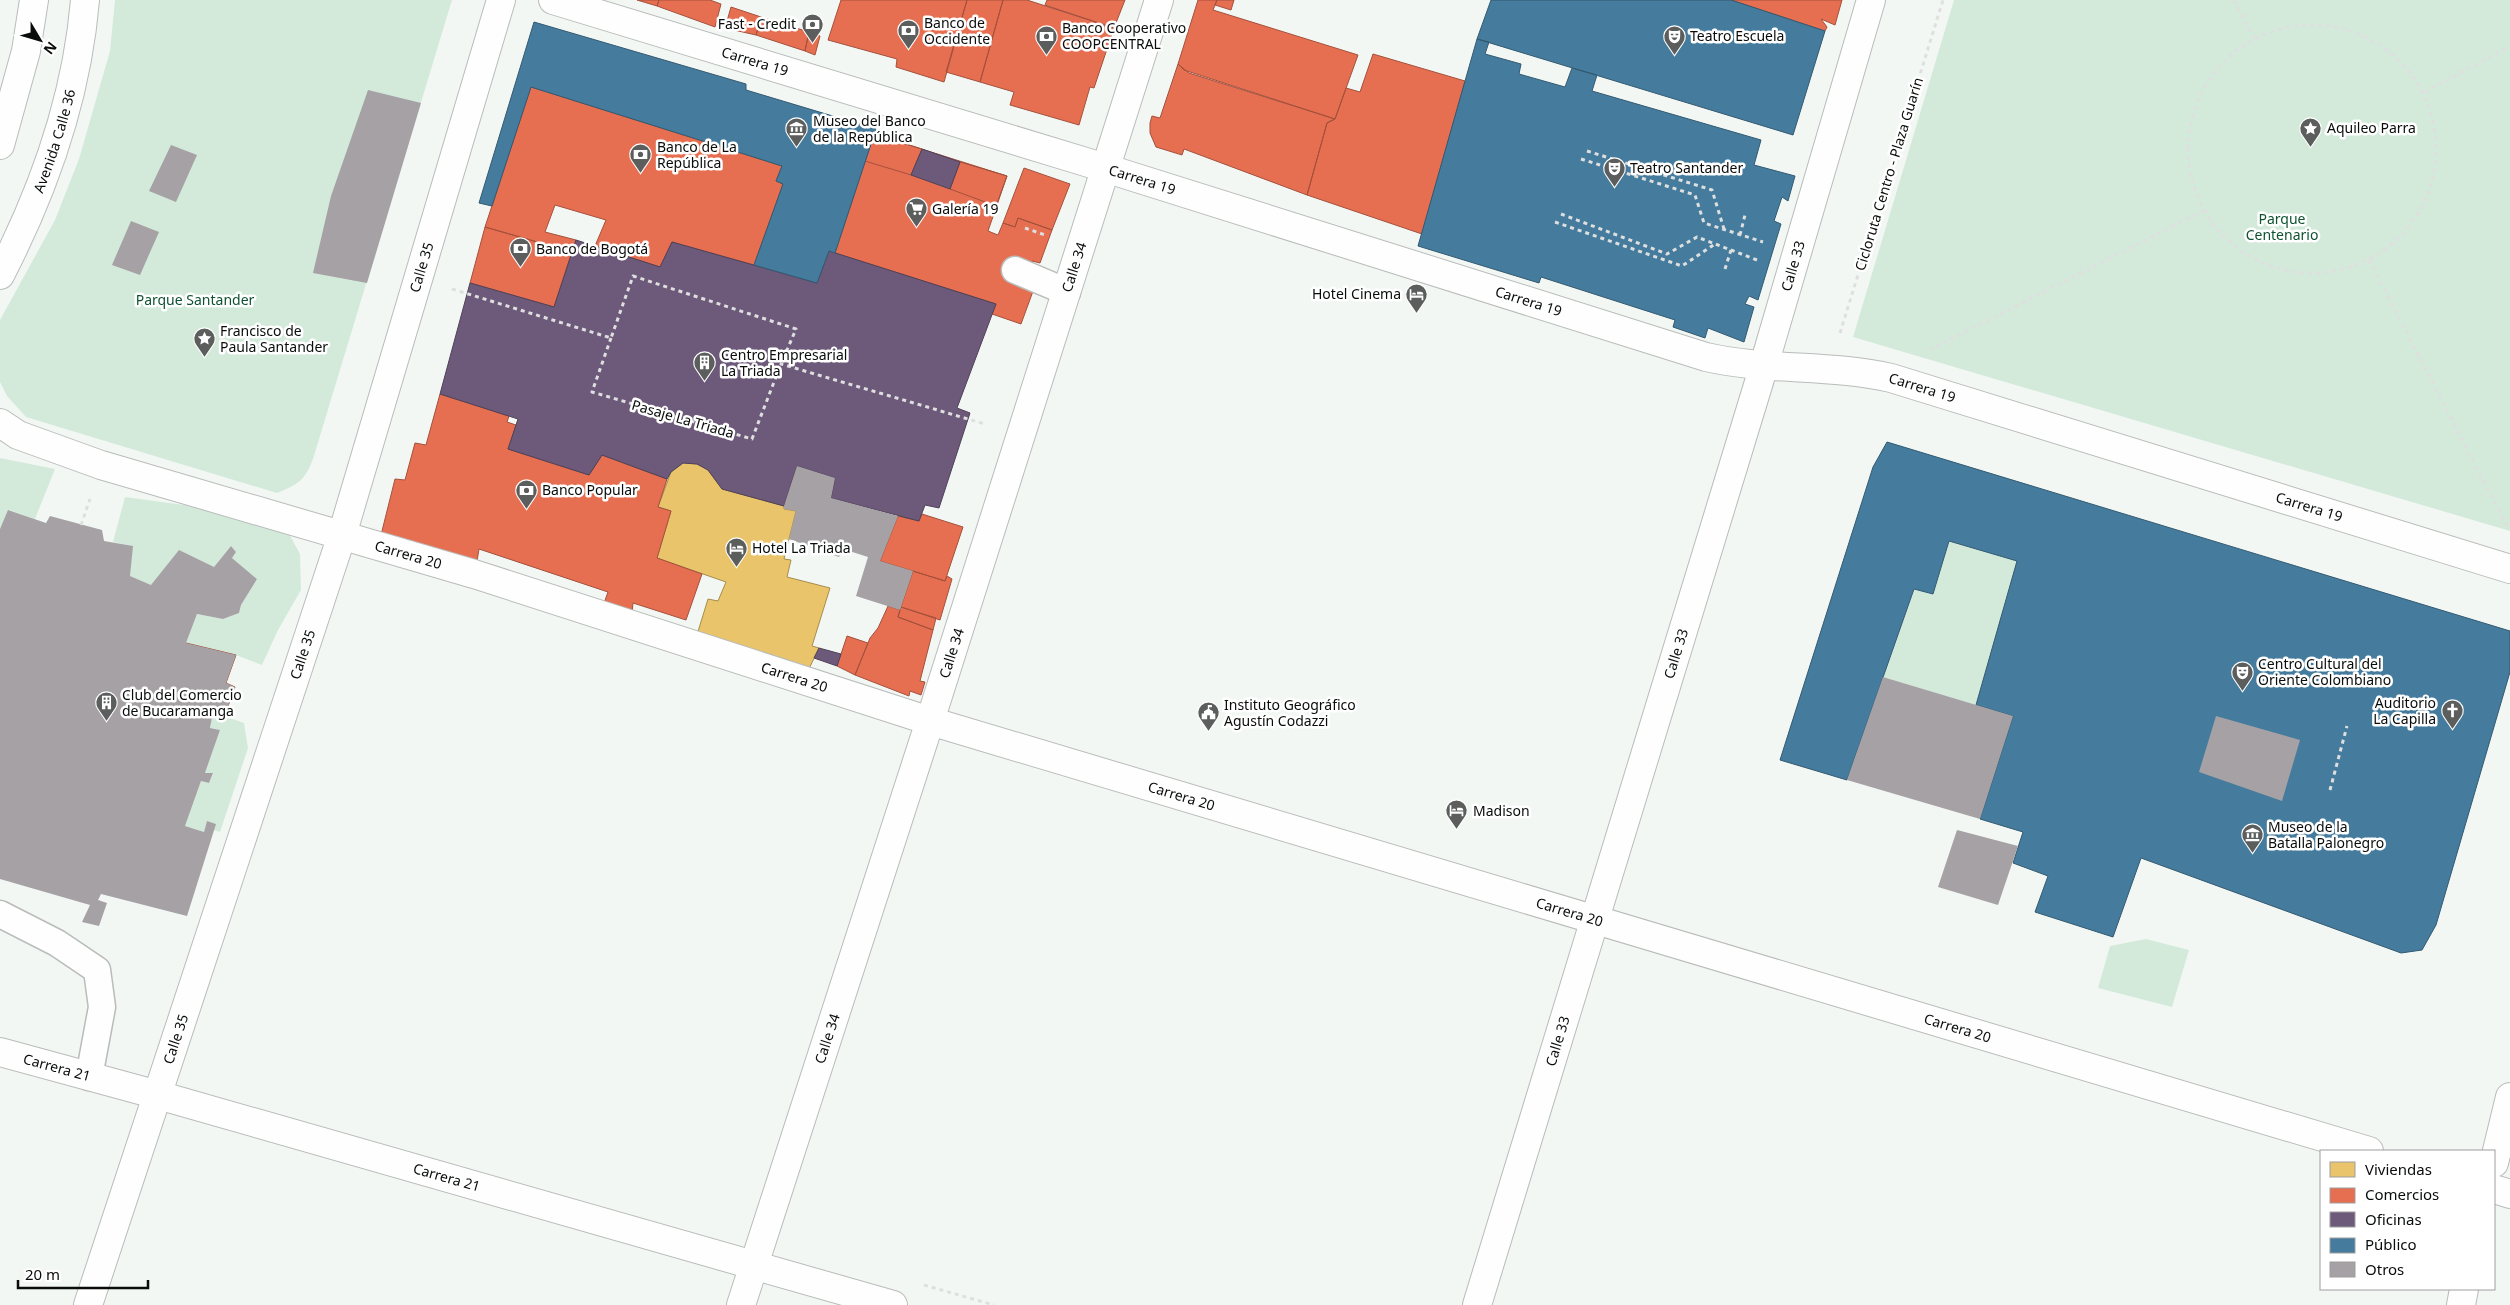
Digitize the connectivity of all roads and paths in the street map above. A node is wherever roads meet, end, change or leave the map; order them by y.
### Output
1 (34, 0) edge
2 (85, 0) edge
3 (501, 0) edge
4 (554, 0) edge
5 (1159, 0) edge
6 (1871, 0) edge
7 (1943, 0) edge
8 (2234, 0) edge
9 (2254, 38) junction
10 (2510, 46) edge
11 (2425, 92) junction
12 (0, 145) edge
13 (1587, 151) dead end
14 (1581, 159) dead end
15 (1106, 169) junction
16 (2202, 211) junction
17 (1561, 214) dead end
18 (1745, 215) dead end
19 (1555, 222) dead end
20 (1724, 229) junction
21 (1740, 235) junction
22 (1715, 244) junction
23 (1731, 250) junction
24 (1794, 260) junction
25 (2369, 260) junction
26 (1725, 269) dead end
27 (1015, 270) dead end
28 (0, 275) edge
29 (418, 279) junction
30 (1067, 292) junction
31 (611, 338) junction
32 (1838, 340) dead end
33 (781, 364) junction
34 (1763, 366) junction
35 (1891, 378) junction
36 (0, 423) edge
37 (1021, 435) junction
38 (2510, 533) edge
39 (342, 536) junction
40 (2510, 569) edge
41 (930, 722) junction
42 (2347, 726) dead end
43 (2330, 790) dead end
44 (0, 914) edge
45 (1595, 920) junction
46 (0, 1052) edge
47 (89, 1076) junction
48 (158, 1095) junction
49 (2510, 1096) edge
50 (2367, 1150) edge
51 (2495, 1159) edge
52 (2495, 1189) edge
53 (2510, 1194) edge
54 (754, 1265) junction
55 (2464, 1290) edge
56 (88, 1305) edge
57 (741, 1305) edge
58 (893, 1305) edge
59 (1478, 1305) edge
60 (2460, 1305) edge

1 - 12 street
2 - 28 street, Avenida Calle 36
3 - 29 street, Calle 35
4 - 15 street, Carrera 19
5 - 15 street, Calle 34
6 - 24 street, Calle 33
7 - 32 path, Cicloruta Centro - Plaza Guarín
8 - 9 path
9 - 11 path
9 - 16 path
10 - 11 path
11 - 25 path
13 - 20 path
14 - 20 path
15 - 30 street, Calle 34
15 - 34 street, Carrera 19
16 - 25 path
16 - 35 path
17 - 22 path
18 - 21 path
19 - 22 path
20 - 21 path
21 - 24 path
22 - 23 path
23 - 24 path
23 - 26 path
24 - 34 street, Calle 33
25 - 38 path
27 - 30 lane
29 - 31 path
29 - 39 street, Calle 35
30 - 37 street, Calle 34
31 - 33 path, Pasaje La Triada
31 - 33 path, Pasaje La Triada
33 - 37 path
34 - 35 street, Carrera 19
34 - 45 street, Calle 33
35 - 40 street, Carrera 19
36 - 39 street, Carrera 20
37 - 41 street, Calle 34
39 - 41 street, Carrera 20
39 - 48 street, Calle 35
41 - 45 street, Carrera 20
41 - 54 street, Calle 34
42 - 43 path
44 - 47 lane
45 - 50 street, Carrera 20
45 - 59 street, Calle 33
46 - 47 street, Carrera 21
47 - 48 street, Carrera 21
48 - 54 street, Carrera 21
48 - 56 street, Calle 35
49 - 51 street
52 - 53 street
54 - 57 street, Calle 34
54 - 58 street, Carrera 21
55 - 60 street

